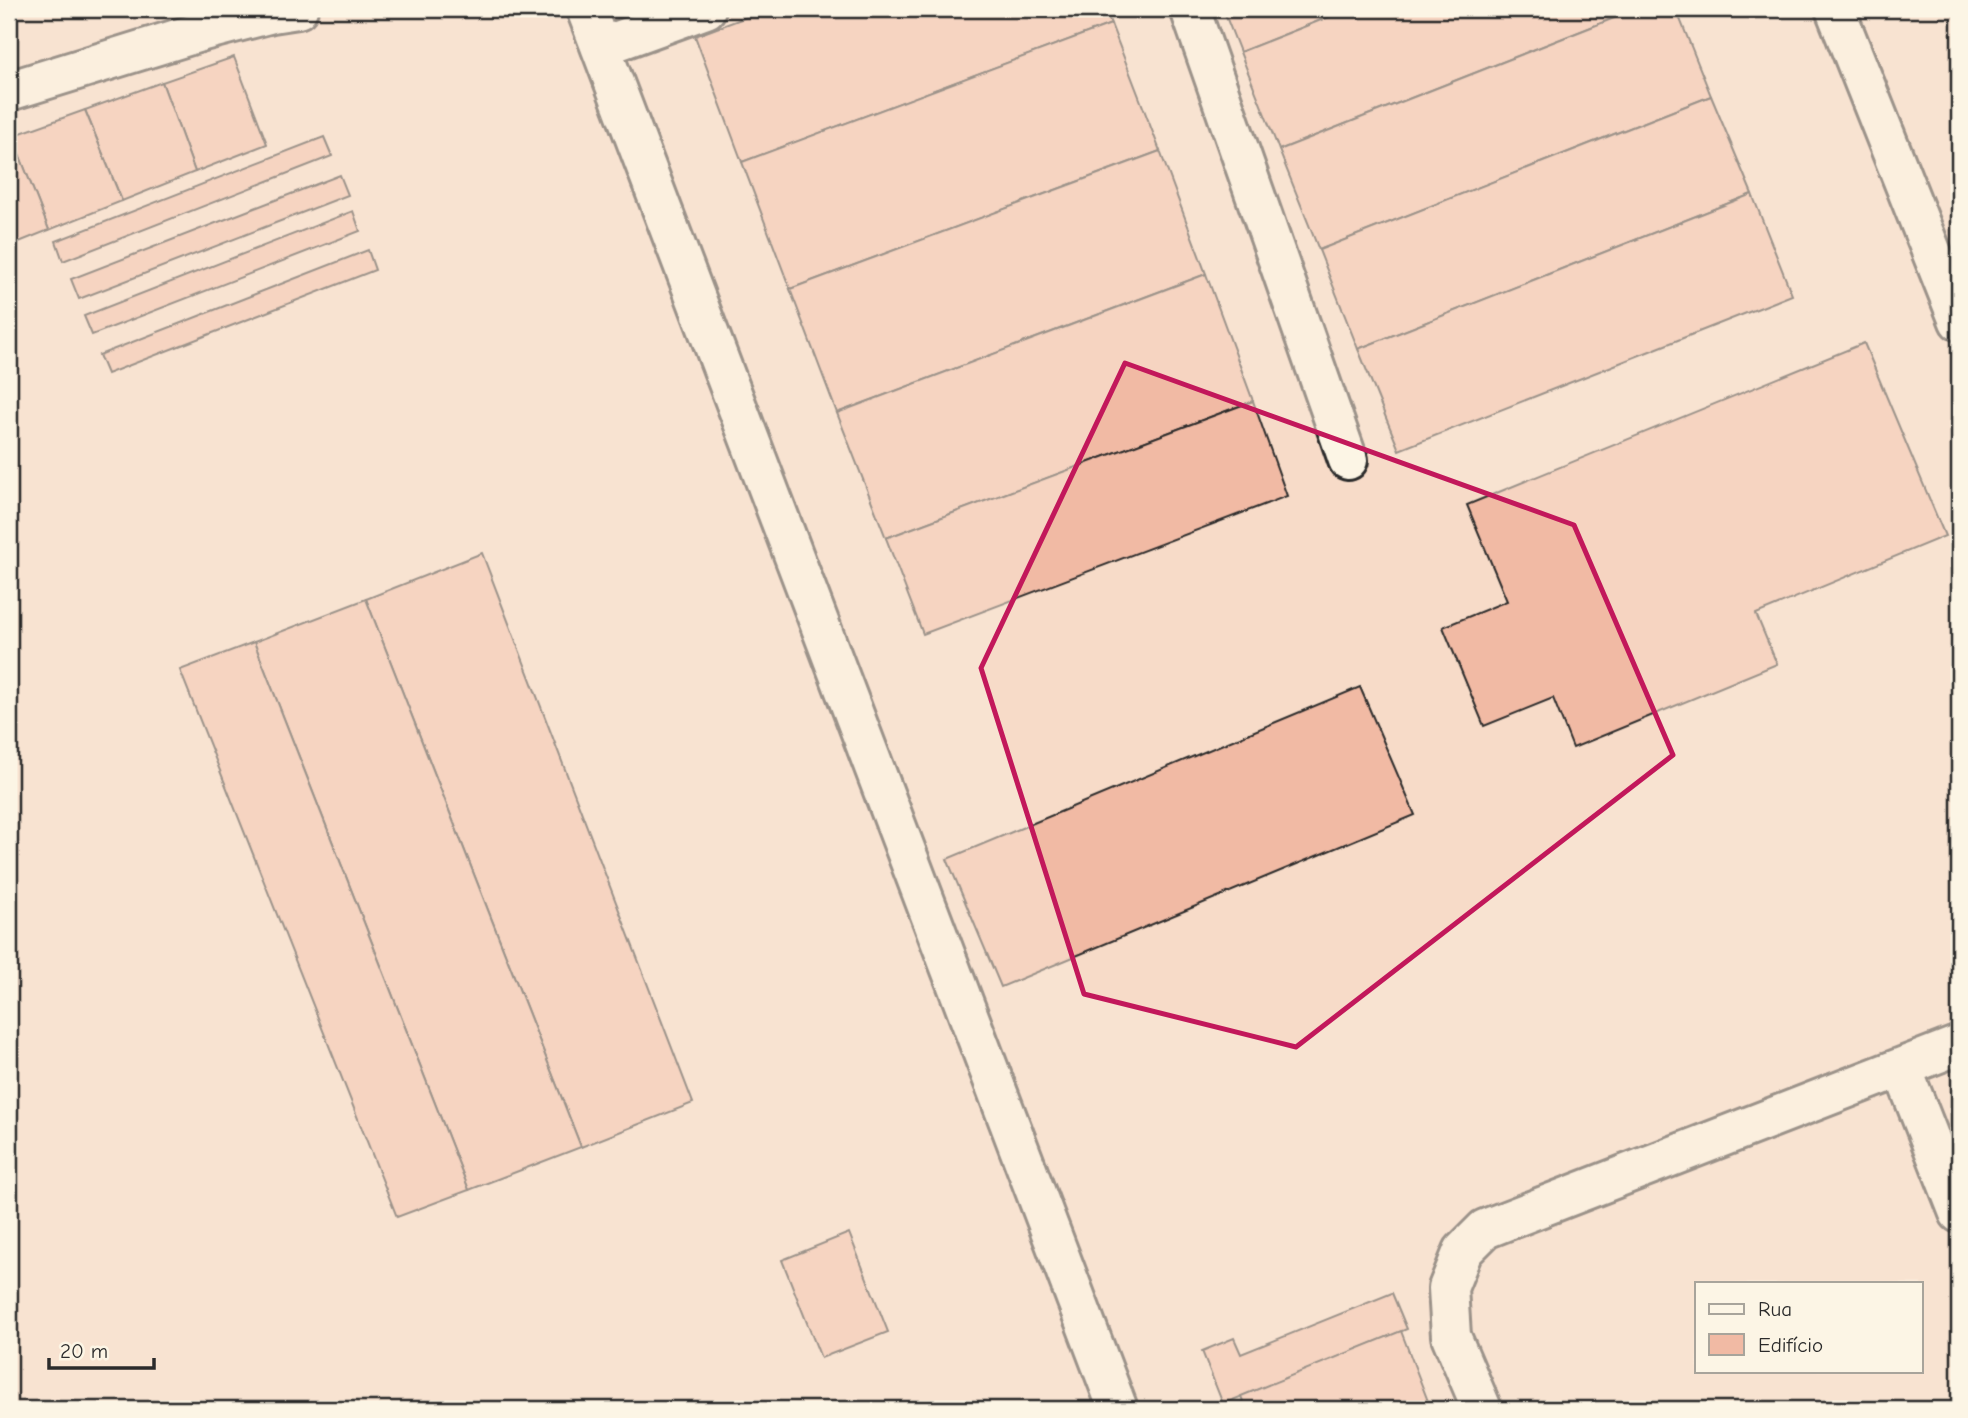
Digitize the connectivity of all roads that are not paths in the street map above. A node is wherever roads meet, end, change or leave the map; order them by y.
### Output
1 (298, 9) edge
2 (586, 9) edge
3 (706, 9) edge
4 (1190, 9) edge
5 (1835, 9) edge
6 (601, 47) junction
7 (9, 91) edge
8 (1959, 321) edge
9 (1348, 460) dead end
10 (1959, 1045) edge
11 (1902, 1068) junction
12 (1959, 1213) edge
13 (1118, 1409) edge
14 (1482, 1409) edge

1 - 7 street
2 - 6 street
3 - 6 street
4 - 9 street
5 - 8 street
6 - 13 street
10 - 11 street
11 - 12 street
11 - 14 street

